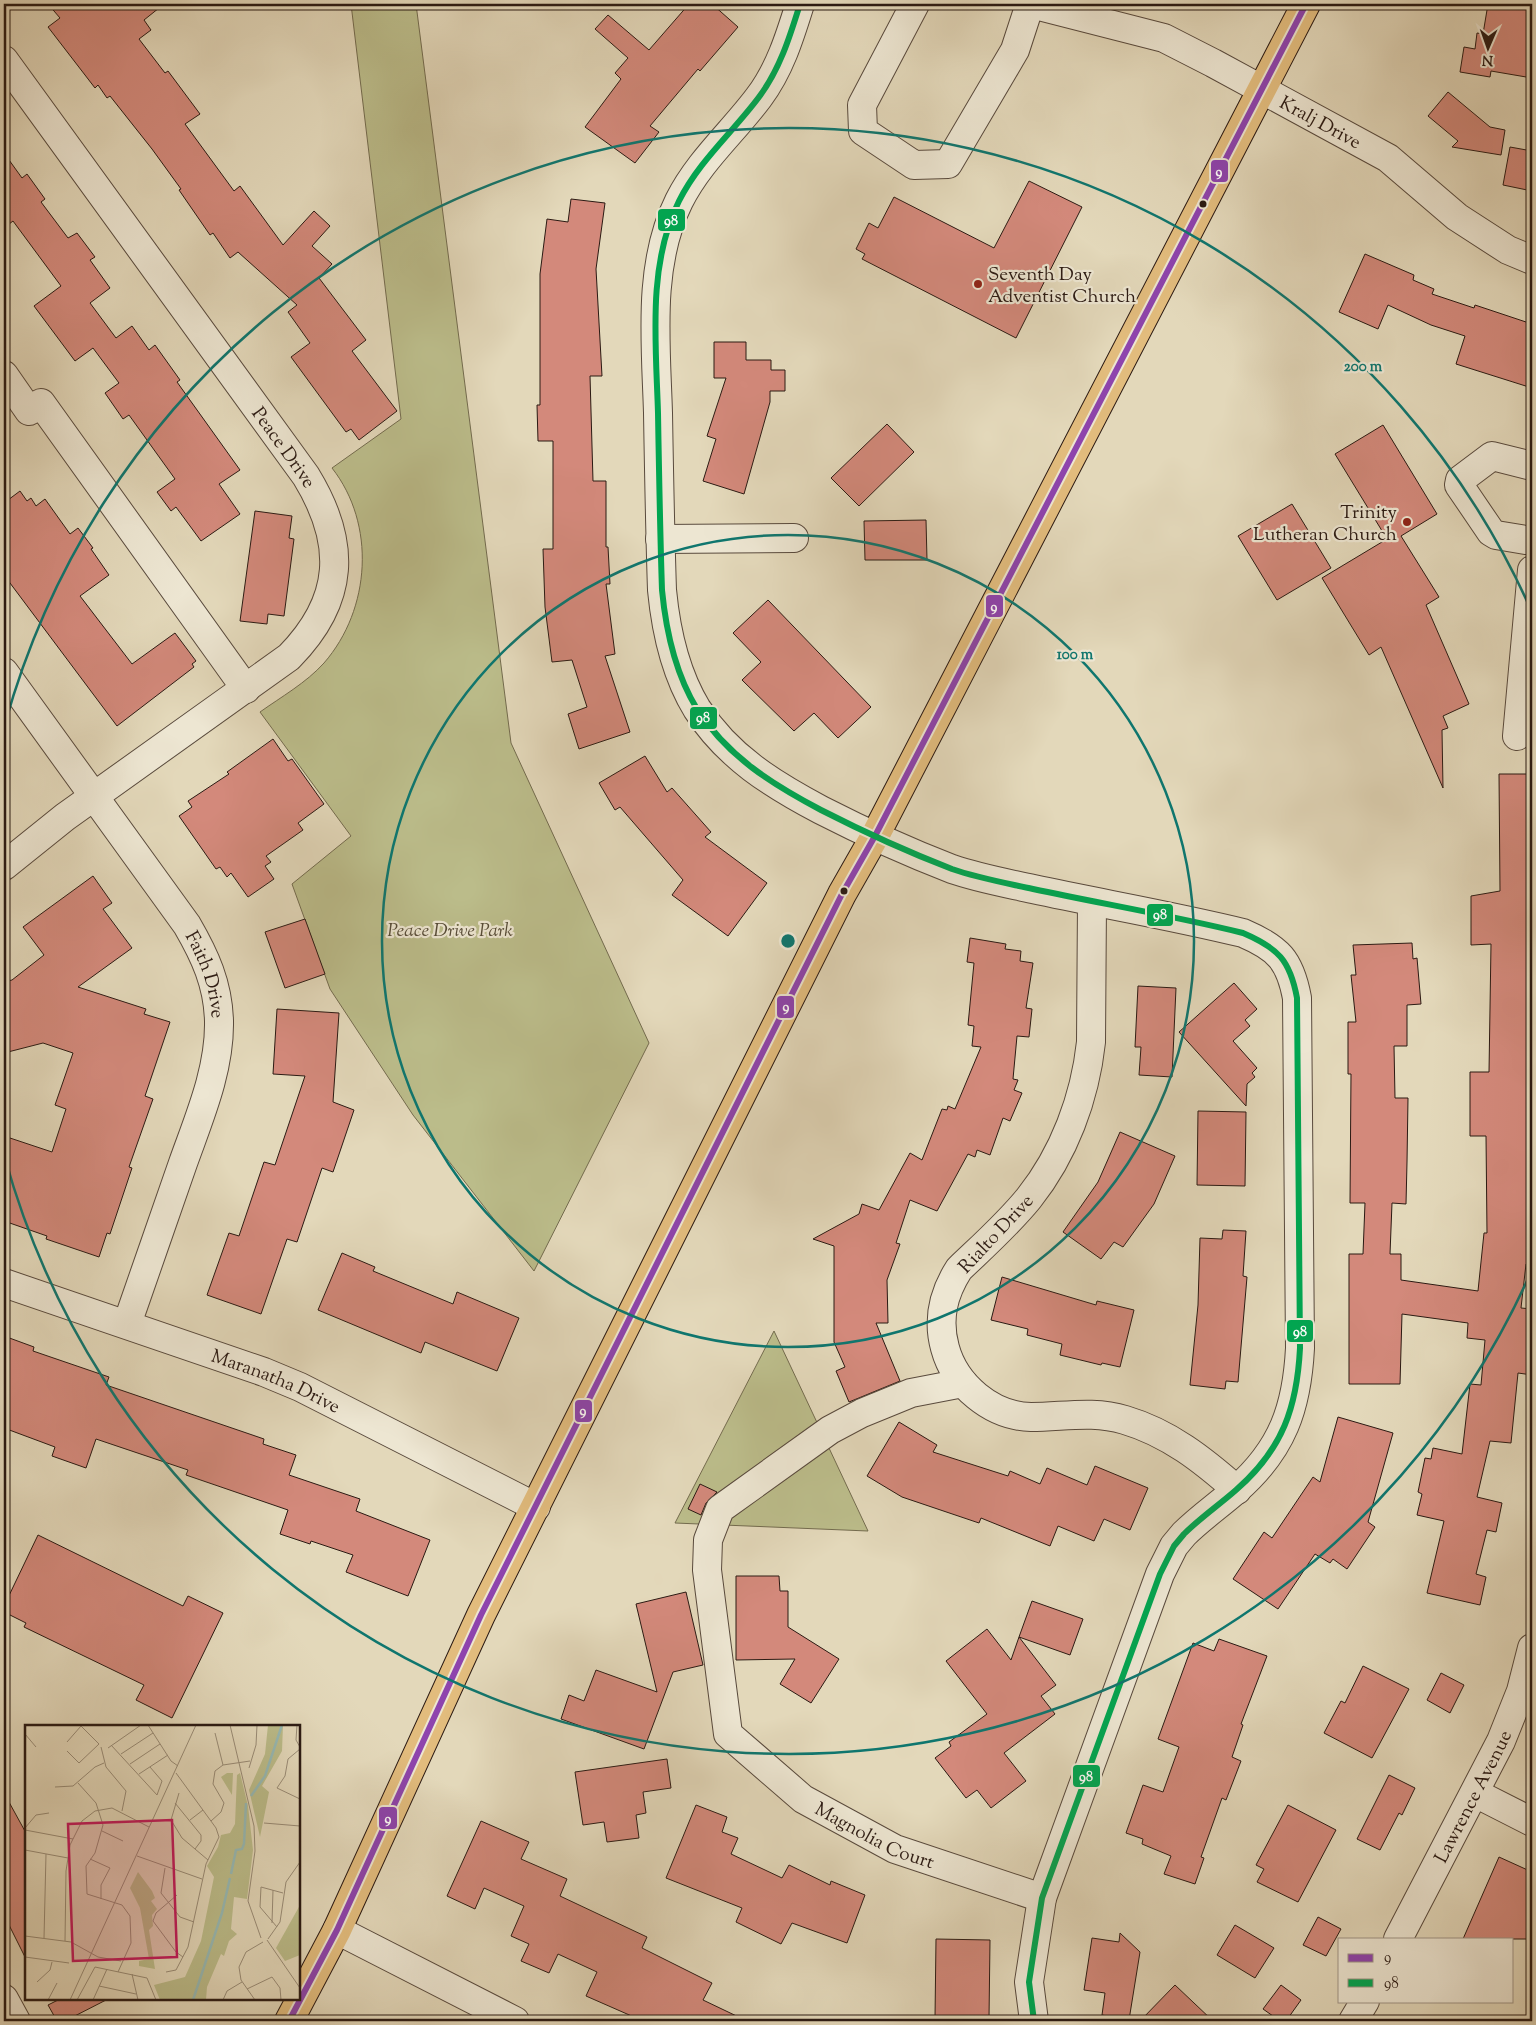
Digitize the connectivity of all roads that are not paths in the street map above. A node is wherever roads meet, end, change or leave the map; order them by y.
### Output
1 (800, 4) edge
2 (915, 4) edge
3 (1031, 4) edge
4 (1306, 4) edge
5 (4, 60) edge
6 (1261, 90) junction
7 (1532, 260) edge
8 (4, 375) edge
9 (1532, 466) edge
10 (794, 538) dead end
11 (660, 539) junction
12 (1532, 541) edge
13 (1532, 570) edge
14 (4, 672) edge
15 (246, 689) junction
16 (1517, 736) dead end
17 (94, 798) junction
18 (874, 836) junction
19 (4, 866) edge
20 (1092, 902) junction
21 (4, 1283) edge
22 (127, 1324) junction
23 (963, 1383) junction
24 (1237, 1490) junction
25 (536, 1507) junction
26 (1532, 1648) edge
27 (1475, 1793) junction
28 (1532, 1822) edge
29 (1042, 1898) junction
30 (337, 1930) junction
31 (1399, 1938) edge
32 (4, 1999) edge
33 (1364, 2002) edge
34 (16, 2021) edge
35 (289, 2021) edge
36 (515, 2021) edge
37 (1034, 2021) edge
38 (1353, 2021) edge

1 - 11 street
2 - 3 street
3 - 6 street, Kralj Drive
4 - 6 main road
5 - 15 street, Peace Drive
6 - 7 street, Kralj Drive
6 - 18 main road
8 - 15 street
9 - 12 street
10 - 11 street
11 - 18 street
13 - 16 street
14 - 17 street, Faith Drive
15 - 17 street, Peace Drive
17 - 19 street, Peace Drive
17 - 22 street, Faith Drive
18 - 20 street
18 - 25 main road
20 - 23 street, Rialto Drive
20 - 24 street
21 - 22 street, Maranatha Drive
22 - 25 street, Maranatha Drive
23 - 24 street, Rialto Drive
23 - 29 street, Magnolia Court
24 - 29 street
25 - 30 main road
26 - 27 street, Lawrence Avenue
27 - 28 street
27 - 31 street, Lawrence Avenue
29 - 37 street
30 - 35 main road
30 - 36 street
32 - 34 street
33 - 38 street

